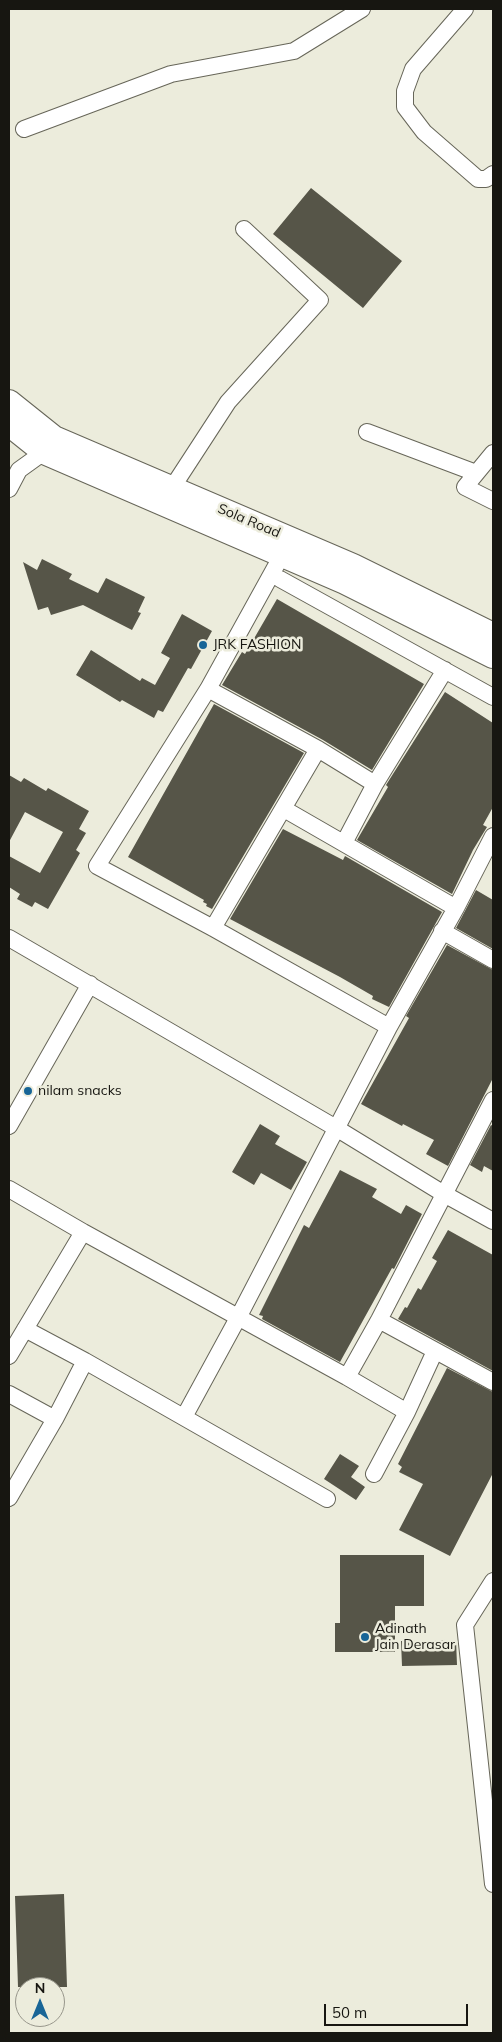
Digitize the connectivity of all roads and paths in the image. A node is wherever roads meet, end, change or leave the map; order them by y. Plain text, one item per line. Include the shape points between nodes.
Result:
1 (362, 9) edge
2 (465, 9) edge
3 (24, 129) dead end
4 (493, 174) edge
5 (244, 229) dead end
6 (9, 402) edge
7 (9, 424) edge
8 (367, 432) dead end
9 (49, 445) junction
10 (493, 454) edge
11 (476, 473) junction
12 (172, 488) junction
13 (9, 489) edge
14 (493, 501) edge
15 (282, 555) junction
16 (280, 579) dead end
17 (493, 635) edge
18 (493, 656) edge
19 (444, 670) junction
20 (208, 689) junction
21 (493, 698) edge
22 (318, 750) junction
23 (375, 784) junction
24 (284, 809) junction
25 (493, 836) edge
26 (344, 843) junction
27 (456, 908) junction
28 (213, 928) junction
29 (442, 931) junction
30 (9, 938) edge
31 (493, 960) edge
32 (90, 984) junction
33 (389, 1027) junction
34 (493, 1100) edge
35 (9, 1126) edge
36 (336, 1128) junction
37 (9, 1189) edge
38 (444, 1194) junction
39 (493, 1221) edge
40 (83, 1232) junction
41 (239, 1316) junction
42 (379, 1320) junction
43 (24, 1329) junction
44 (434, 1351) junction
45 (9, 1356) edge
46 (85, 1361) junction
47 (347, 1377) junction
48 (493, 1382) edge
49 (9, 1394) edge
50 (406, 1412) junction
51 (184, 1418) junction
52 (55, 1419) junction
53 (374, 1474) dead end
54 (9, 1498) edge
55 (327, 1499) dead end
56 (493, 1581) edge
57 (493, 1884) edge

1 - 3 street via 294,51 171,74
2 - 4 street via 413,69 405,91 405,107 424,132 478,179 486,179
5 - 12 street via 320,300 228,402
6 - 9 main road, Sola Road
7 - 9 main road, Sola Road
8 - 11 street
9 - 12 main road, Sola Road
9 - 13 street via 19,470
9 - 15 main road, Sola Road
10 - 11 street
11 - 14 street via 465,487
12 - 17 main road, Sola Road via 353,566
15 - 18 main road, Sola Road via 345,582
15 - 20 street
16 - 19 street
19 - 21 street
19 - 23 street
20 - 22 street
20 - 28 street via 97,866
22 - 23 street
22 - 24 street
23 - 26 street
24 - 26 street
24 - 28 street
25 - 27 street
26 - 27 street
27 - 29 street
28 - 33 street
29 - 31 street
29 - 33 street
30 - 32 street
32 - 35 street
32 - 36 street
33 - 36 street
34 - 38 street
36 - 38 street
36 - 41 street
37 - 40 street
38 - 39 street
38 - 42 street
40 - 41 street
40 - 43 street
41 - 47 street
41 - 51 street
42 - 44 street
42 - 47 street
43 - 45 street
43 - 46 street
44 - 48 street
44 - 50 street
46 - 51 street
46 - 52 street
47 - 50 street
49 - 52 street
50 - 53 street
51 - 55 street
52 - 54 street
56 - 57 street via 465,1625

